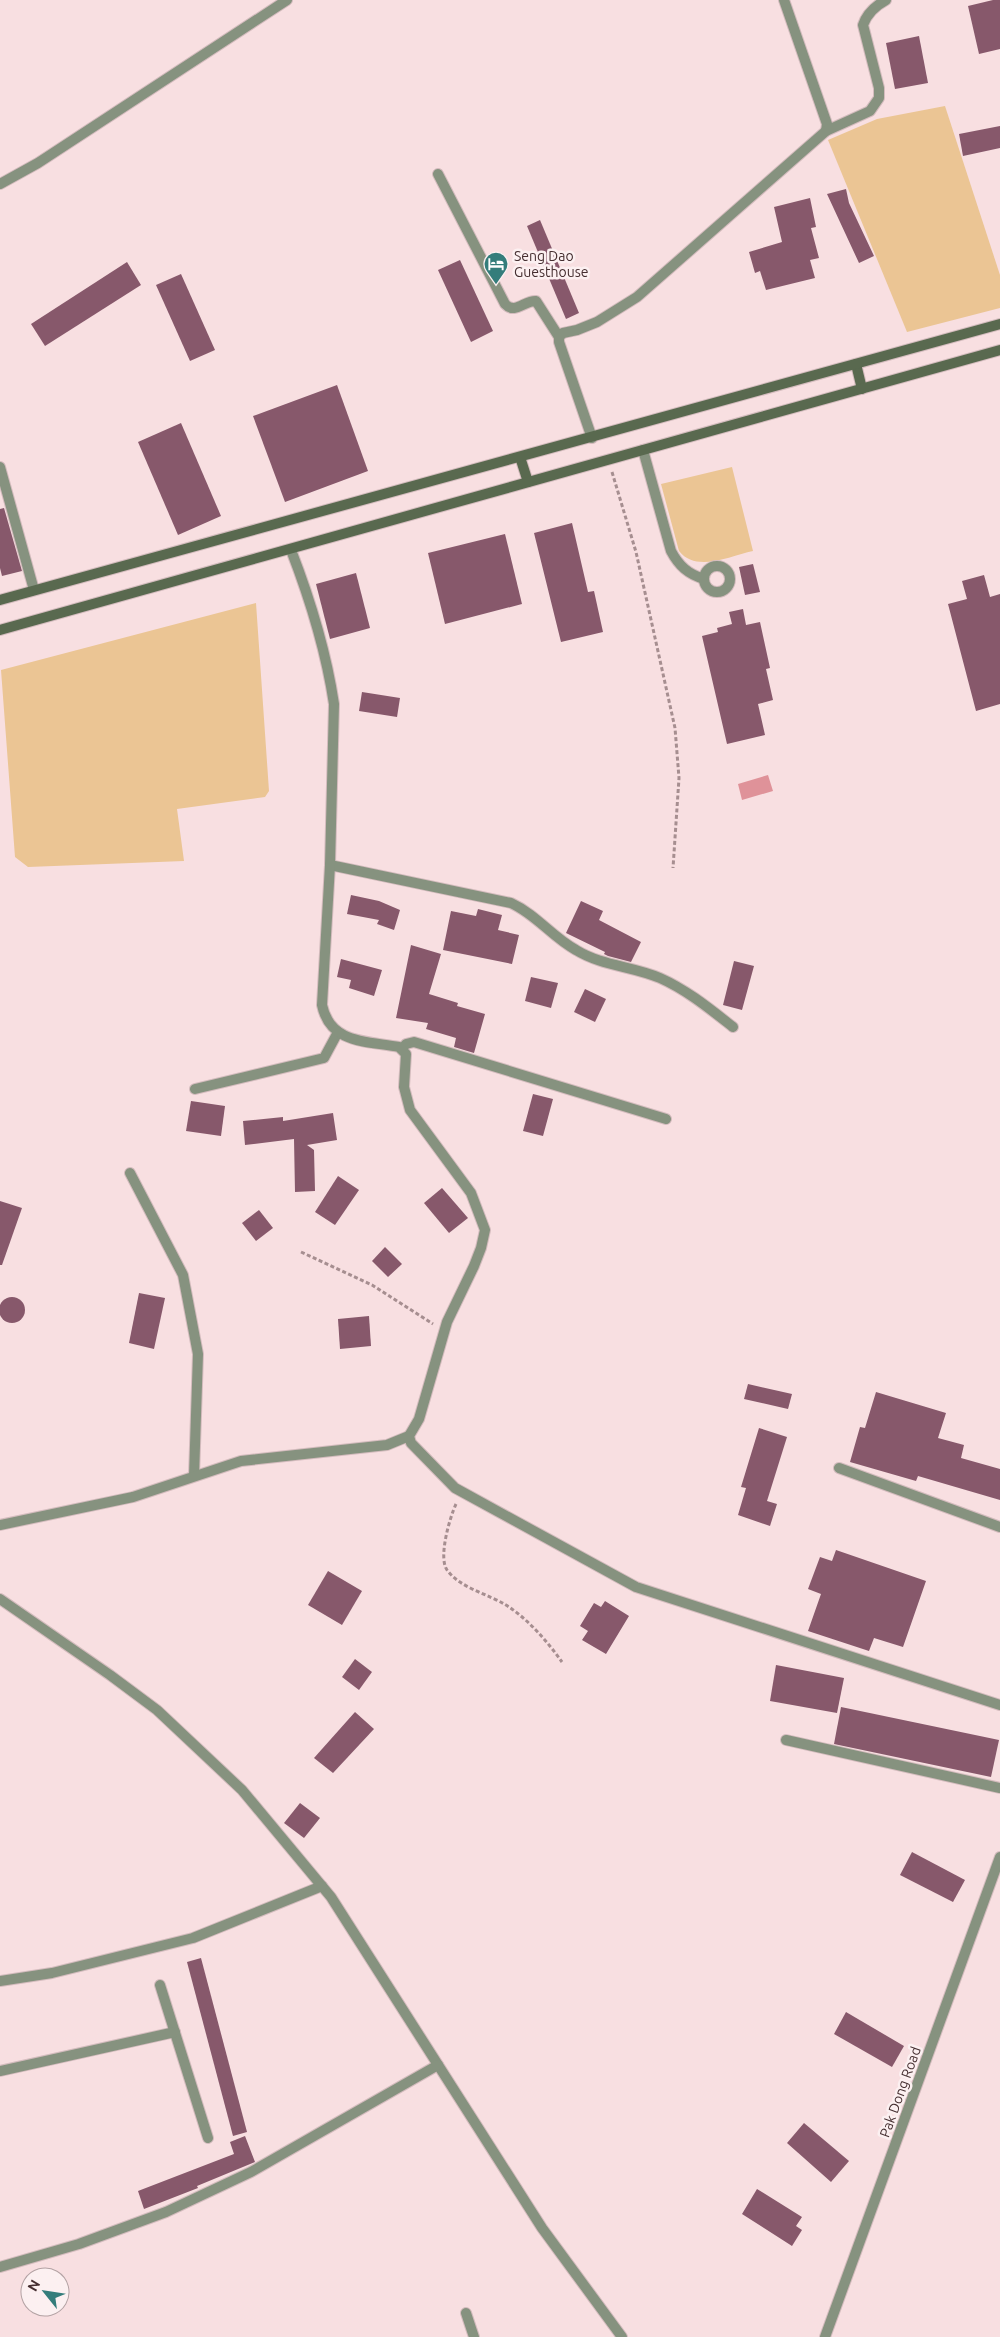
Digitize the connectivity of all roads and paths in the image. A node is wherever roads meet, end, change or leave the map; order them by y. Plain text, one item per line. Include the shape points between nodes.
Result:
1 (288, 0) edge
2 (784, 0) edge
3 (886, 0) edge
4 (826, 131) junction
5 (438, 174) dead end
6 (0, 184) edge
7 (1000, 324) edge
8 (559, 337) junction
9 (1000, 350) edge
10 (856, 364) junction
11 (862, 389) junction
12 (592, 438) junction
13 (643, 450) junction
14 (520, 457) junction
15 (608, 460) junction
16 (0, 467) edge
17 (528, 482) junction
18 (291, 550) junction
19 (704, 579) dead end
20 (34, 590) junction
21 (0, 600) edge
22 (0, 630) edge
23 (330, 865) junction
24 (674, 868) dead end
25 (733, 1027) dead end
26 (338, 1032) junction
27 (402, 1049) junction
28 (195, 1089) dead end
29 (666, 1119) dead end
30 (130, 1173) dead end
31 (301, 1252) dead end
32 (444, 1331) junction
33 (409, 1436) junction
34 (839, 1468) dead end
35 (194, 1476) junction
36 (462, 1492) junction
37 (0, 1525) edge
38 (1000, 1527) edge
39 (0, 1599) edge
40 (562, 1662) dead end
41 (1000, 1705) edge
42 (786, 1740) dead end
43 (1000, 1788) edge
44 (999, 1862) edge
45 (322, 1886) junction
46 (0, 1981) edge
47 (160, 1985) dead end
48 (175, 2032) junction
49 (438, 2065) junction
50 (0, 2071) edge
51 (208, 2138) dead end
52 (0, 2267) edge
53 (466, 2313) dead end
54 (474, 2337) edge
55 (622, 2337) edge
56 (825, 2337) edge

1 - 6 street
2 - 4 street via 827,124
3 - 4 street via 876,5 863,25 876,73 878,98 870,111
4 - 8 street via 637,297 596,322
5 - 8 street via 505,304 514,309 536,301
7 - 10 main road
8 - 12 street via 558,342
9 - 11 main road
10 - 11 main road
10 - 12 main road
11 - 13 main road
12 - 14 main road
13 - 15 main road
13 - 19 street via 677,564
14 - 17 main road
14 - 20 main road
15 - 17 main road
15 - 24 path via 636,552 675,728 679,778
16 - 20 street
17 - 18 main road
18 - 22 main road
18 - 23 street via 309,595 334,704
20 - 21 main road
23 - 25 street via 511,903 528,911 574,950 602,963 658,978 694,996
23 - 26 street via 322,1005 329,1026
26 - 27 street via 348,1038
26 - 28 street via 324,1058
27 - 29 street via 414,1042
27 - 32 street via 406,1054 404,1087 410,1110 471,1193 485,1230 481,1248
30 - 35 street via 183,1276 198,1354
31 - 32 path via 372,1285
32 - 33 street via 419,1419
33 - 35 street via 387,1445 241,1461
33 - 36 street via 415,1447
34 - 38 street
35 - 37 street via 132,1497
36 - 40 path via 446,1535 444,1561 447,1570 459,1581 507,1606 545,1639
36 - 41 street via 636,1587
39 - 45 street via 110,1674 185,1735 242,1790
42 - 43 street
44 - 56 street, Pak Dong Road
45 - 46 street via 193,1938 52,1973
45 - 49 street
47 - 48 street
48 - 50 street
48 - 51 street
49 - 52 street via 251,2172 166,2212 80,2244
49 - 55 street via 542,2228
53 - 54 street

